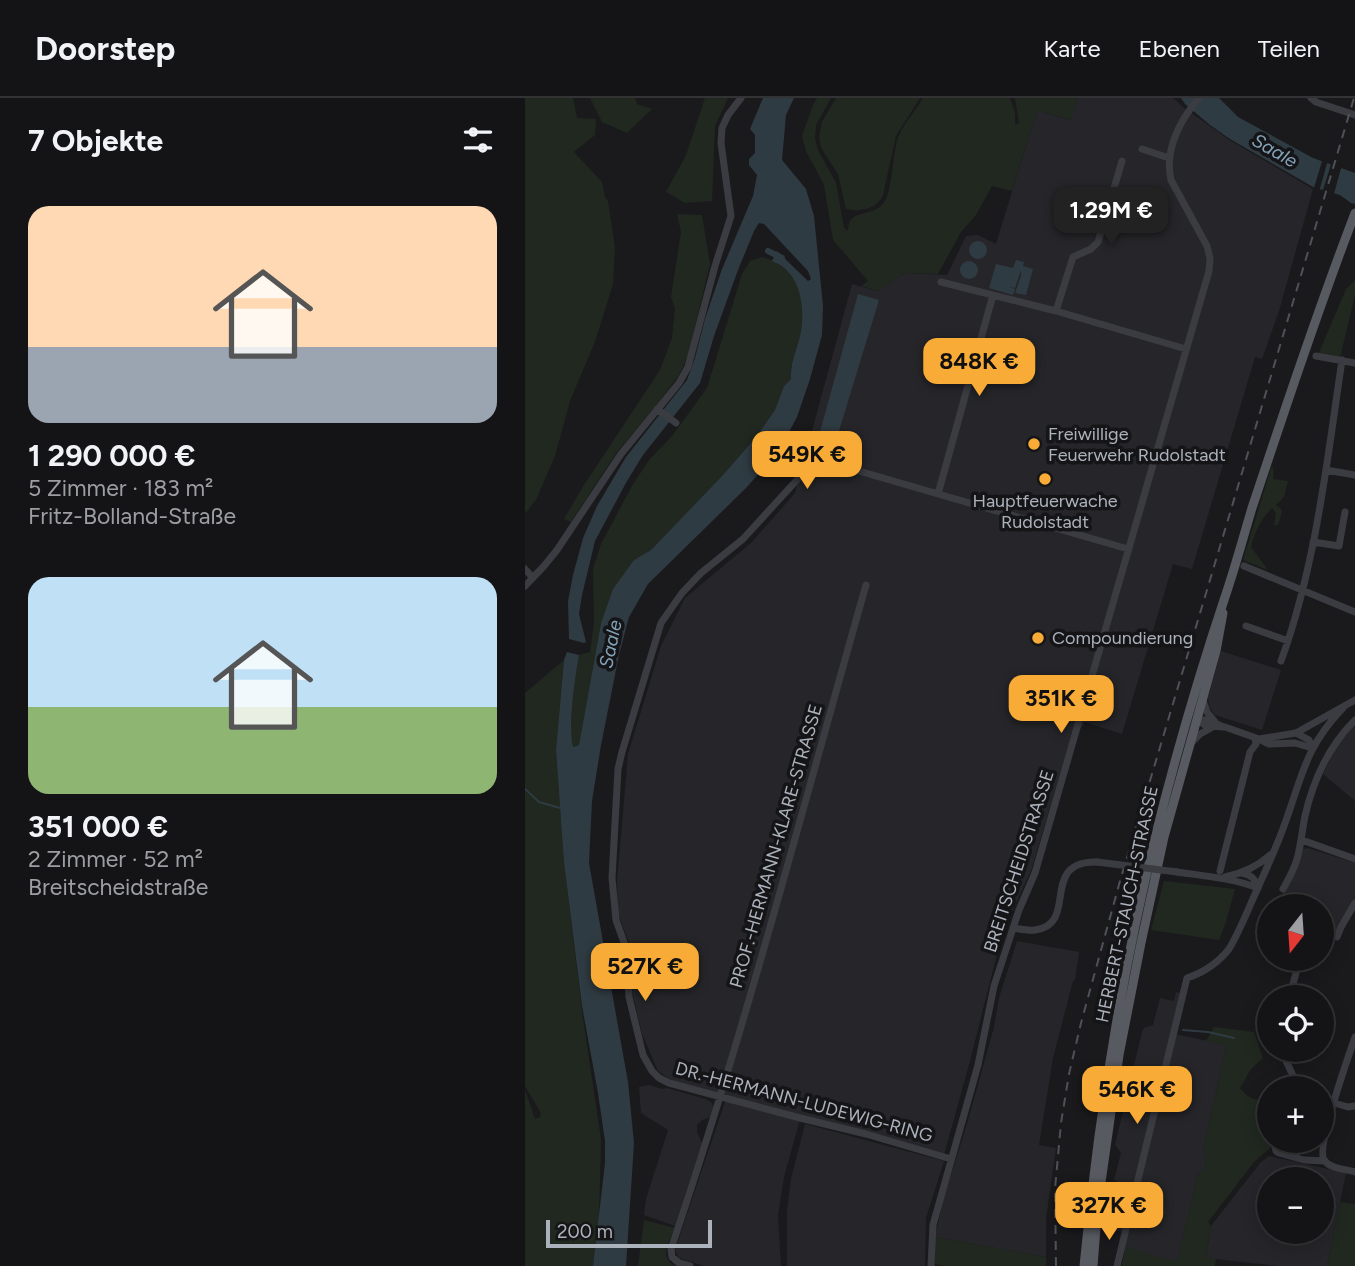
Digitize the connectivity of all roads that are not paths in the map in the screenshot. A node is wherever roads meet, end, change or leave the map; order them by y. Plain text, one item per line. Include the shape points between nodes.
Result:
1 (741, 98) edge
2 (1199, 98) edge
3 (1311, 98) edge
4 (1355, 115) edge
5 (1142, 149) dead end
6 (1169, 158) junction
7 (1122, 161) dead end
8 (1354, 215) edge
9 (941, 282) dead end
10 (993, 295) junction
11 (1056, 311) junction
12 (1186, 349) junction
13 (1316, 356) dead end
14 (1342, 360) junction
15 (1355, 363) edge
16 (659, 410) junction
17 (675, 422) dead end
18 (1326, 470) junction
19 (1355, 475) edge
20 (938, 494) junction
21 (1345, 512) dead end
22 (1313, 542) junction
23 (1128, 549) junction
24 (1244, 566) dead end
25 (525, 569) edge
26 (533, 578) junction
27 (866, 585) dead end
28 (525, 586) edge
29 (1304, 590) junction
30 (1225, 598) junction
31 (1355, 612) edge
32 (1246, 626) dead end
33 (1288, 641) junction
34 (1281, 661) dead end
35 (1203, 699) junction
36 (1355, 700) edge
37 (1343, 708) junction
38 (1193, 718) junction
39 (1355, 720) edge
40 (1213, 725) junction
41 (1296, 733) junction
42 (1257, 738) junction
43 (1191, 743) junction
44 (1312, 748) junction
45 (1302, 839) junction
46 (1273, 852) junction
47 (1355, 859) edge
48 (1241, 873) junction
49 (1221, 874) junction
50 (1258, 888) junction
51 (1283, 889) dead end
52 (1355, 903) edge
53 (1013, 928) junction
54 (1337, 937) dead end
55 (1355, 1037) edge
56 (721, 1098) junction
57 (1334, 1103) joint
58 (1355, 1106) edge
59 (1280, 1153) edge
60 (1294, 1153) edge
61 (1322, 1153) edge
62 (1297, 1157) junction
63 (951, 1159) junction
64 (1325, 1161) junction
65 (1355, 1172) edge
66 (690, 1266) edge
67 (931, 1266) edge
68 (1084, 1266) edge
69 (1093, 1266) edge
70 (1117, 1266) edge

1 - 16 street via 722,128 731,216 688,367
2 - 6 street via 1187,112
3 - 4 street
5 - 6 street
6 - 12 street, BREITSCHEIDSTRASSE via 1171,180 1210,258
7 - 11 street via 1098,242 1073,257
8 - 30 main road via 1295,379
9 - 10 street
10 - 11 street
10 - 20 street
11 - 12 street
12 - 23 street, BREITSCHEIDSTRASSE
13 - 14 street
14 - 15 street
14 - 18 street
16 - 17 street
16 - 26 street via 621,454
18 - 19 street
18 - 22 street
20 - 23 street, DR.-HERMANN-LUDEWIG-RING
20 - 56 street, DR.-HERMANN-LUDEWIG-RING via 833,464 817,464 681,593 661,623 618,769 612,878 616,920 627,948 627,985 638,1040 652,1072 669,1083
21 - 22 street via 1339,546
22 - 29 street
23 - 53 street, BREITSCHEIDSTRASSE via 1038,864
24 - 29 street
25 - 26 street
26 - 28 street
27 - 56 street, PROF.-HERMANN-KLARE-STRASSE
29 - 31 street
29 - 33 street
30 - 35 main road
30 - 38 main road via 1208,645
32 - 33 street
33 - 34 street
35 - 38 main road
35 - 40 street
36 - 37 street
37 - 41 street
37 - 44 street
38 - 40 street
38 - 43 main road, HERBERT-STAUCH-STRASSE
38 - 68 main road, HERBERT-STAUCH-STRASSE via 1156,835 1133,942 1103,1112
39 - 45 street via 1319,773
40 - 42 street
40 - 43 street
41 - 42 street
41 - 44 street via 1309,740
42 - 44 street via 1269,744
42 - 49 street
43 - 69 main road, HERBERT-STAUCH-STRASSE via 1158,861 1119,1055
44 - 46 street
45 - 47 street
45 - 51 street
46 - 48 street
46 - 50 street
48 - 49 street
48 - 50 street via 1253,878
49 - 50 street
49 - 53 street, bridge via 1079,864 1066,875 1052,922 1032,931
50 - 70 street via 1229,949 1206,970 1188,978
52 - 54 street
53 - 63 street, BREITSCHEIDSTRASSE
55 - 57 street
56 - 63 street, DR.-HERMANN-LUDEWIG-RING
56 - 66 street, PROF.-HERMANN-KLARE-STRASSE via 671,1249 672,1257
57 - 58 street
59 - 62 street
60 - 62 street
61 - 64 street
62 - 64 street
63 - 67 street, BREITSCHEIDSTRASSE via 933,1225
64 - 65 street

